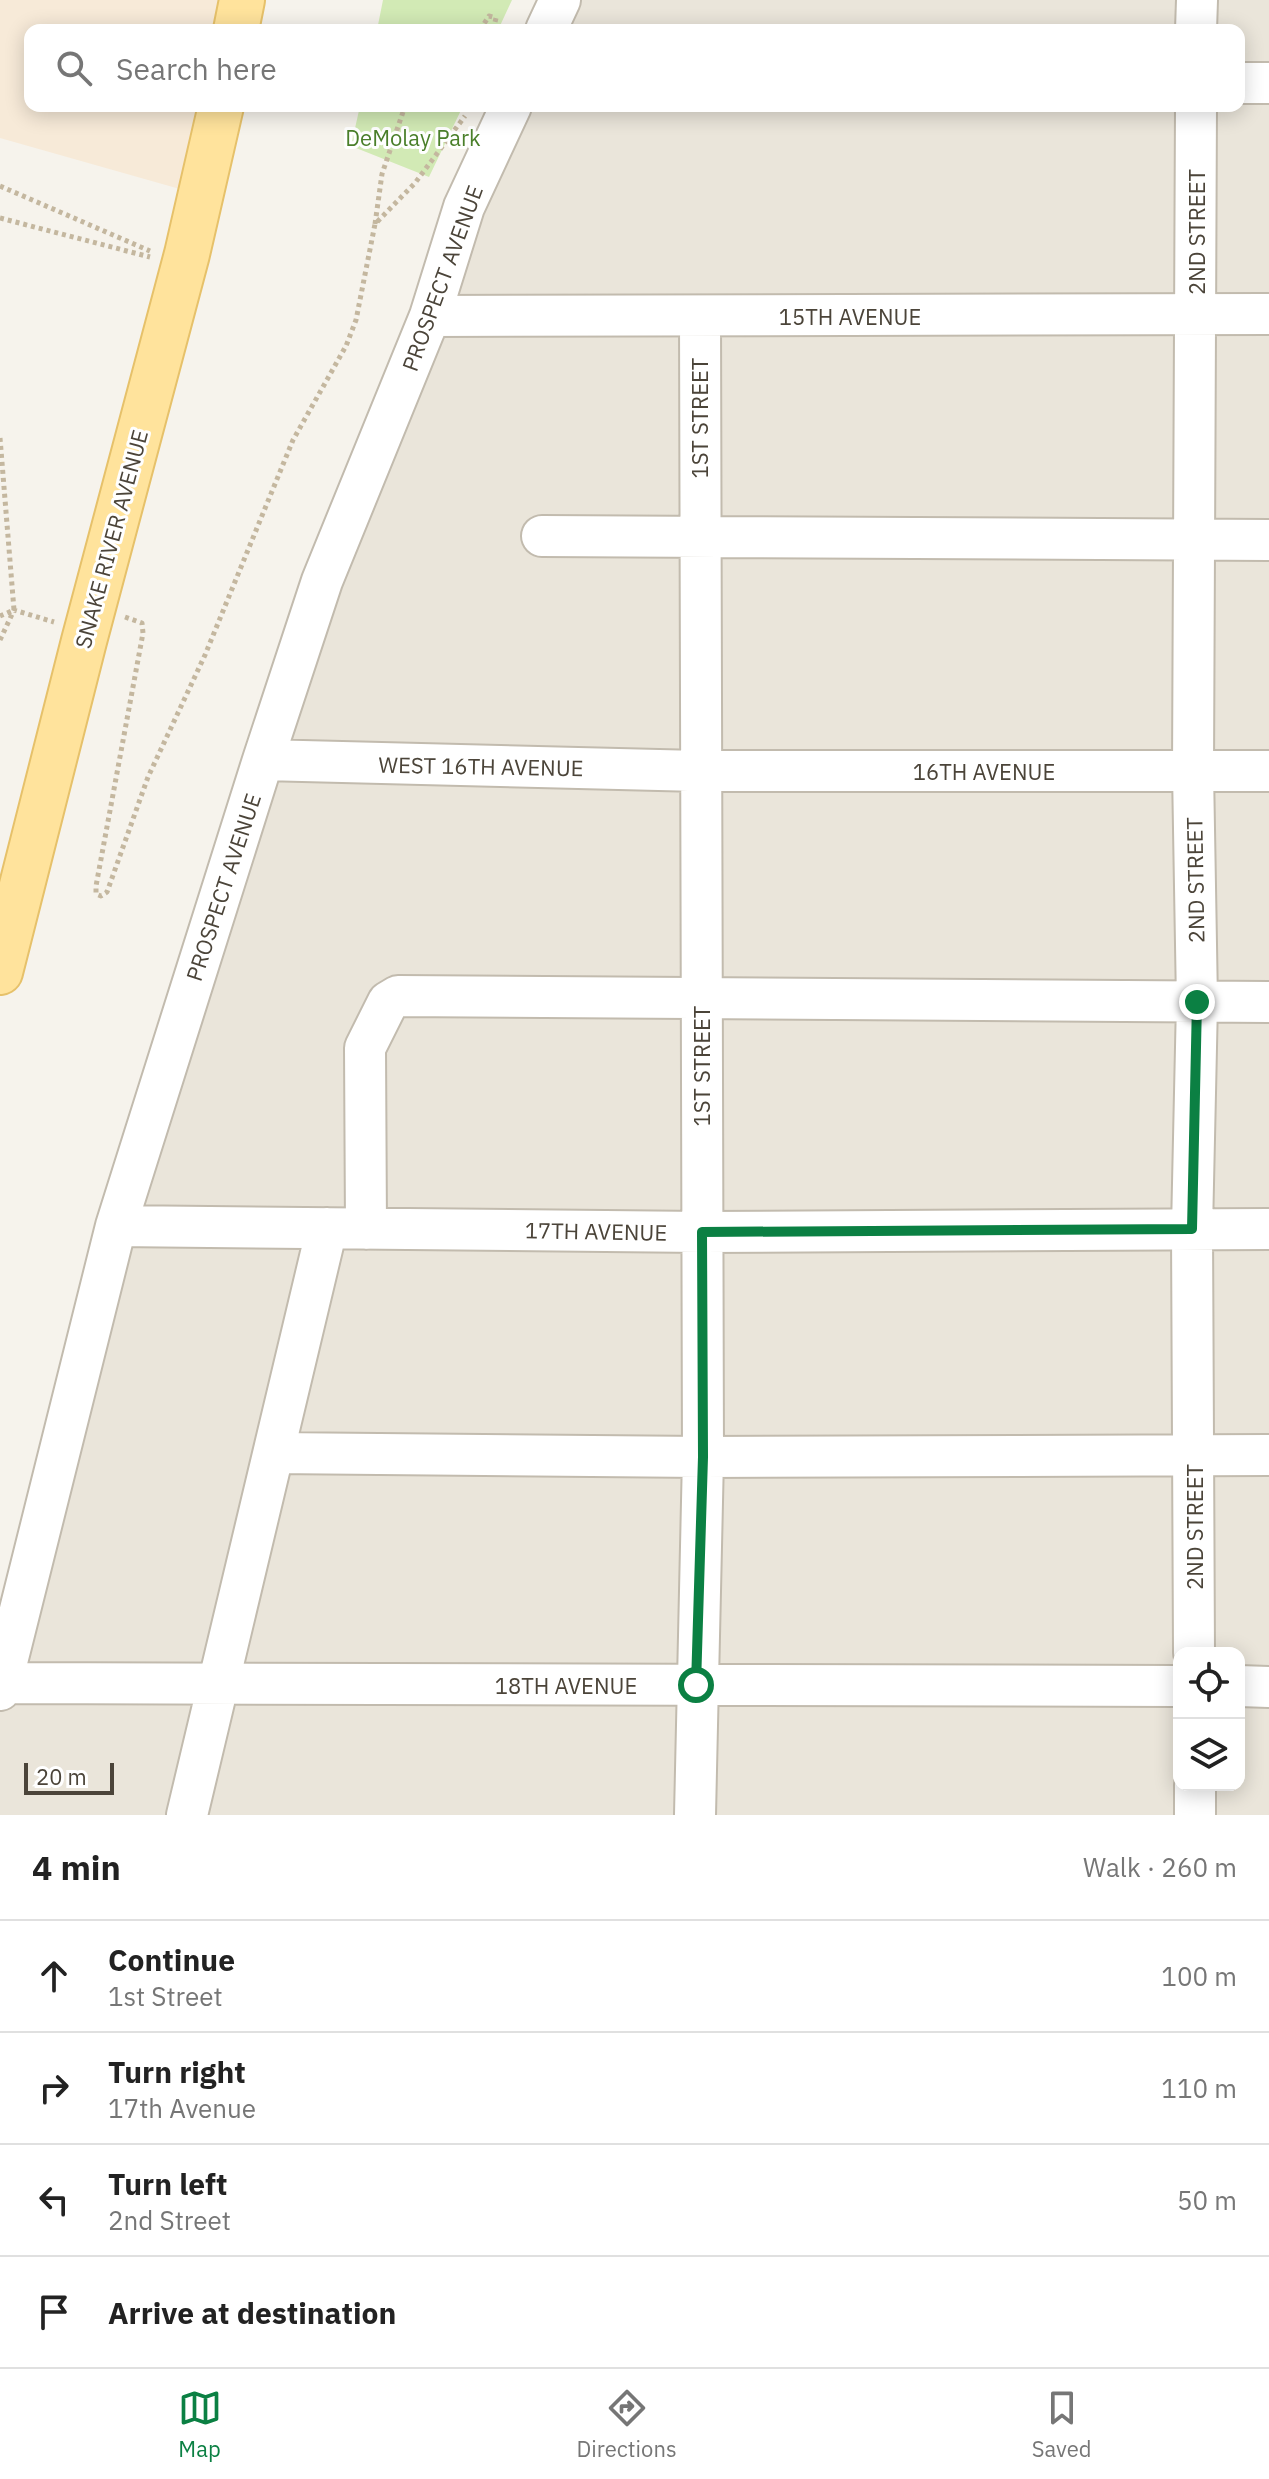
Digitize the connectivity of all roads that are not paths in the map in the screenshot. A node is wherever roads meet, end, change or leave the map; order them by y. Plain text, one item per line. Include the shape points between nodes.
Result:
1 (242, 0) edge
2 (560, 0) edge
3 (1197, 0) edge
4 (237, 24) edge
5 (549, 24) edge
6 (1196, 24) edge
7 (1245, 83) edge
8 (1269, 83) edge
9 (220, 112) edge
10 (508, 112) edge
11 (1196, 112) edge
12 (1195, 314) junction
13 (1269, 314) edge
14 (430, 316) junction
15 (700, 317) junction
16 (542, 536) dead end
17 (699, 538) junction
18 (1195, 540) junction
19 (1269, 540) edge
20 (263, 760) junction
21 (699, 771) junction
22 (1193, 771) junction
23 (1269, 771) edge
24 (0, 972) edge
25 (701, 999) junction
26 (1197, 1002) junction
27 (1269, 1002) edge
28 (116, 1226) junction
29 (327, 1228) junction
30 (366, 1229) junction
31 (1192, 1229) junction
32 (1269, 1229) edge
33 (702, 1232) junction
34 (274, 1453) junction
35 (1193, 1455) junction
36 (1269, 1455) edge
37 (703, 1457) junction
38 (1194, 1647) edge
39 (220, 1684) junction
40 (696, 1685) junction
41 (1, 1686) edge
42 (1173, 1686) edge
43 (1245, 1686) edge
44 (1269, 1687) edge
45 (1195, 1791) edge
46 (187, 1815) edge
47 (695, 1815) edge
48 (1195, 1815) edge

1 - 4 main road
2 - 5 street
3 - 6 street
7 - 8 street
9 - 24 main road, SNAKE RIVER AVENUE
10 - 14 street, PROSPECT AVENUE via 464,207
11 - 12 street, 2ND STREET
12 - 13 street, 15TH AVENUE
12 - 15 street, 15TH AVENUE
12 - 18 street, 2ND STREET
14 - 15 street, 15TH AVENUE
14 - 20 street, PROSPECT AVENUE via 322,581
15 - 17 street, 1ST STREET
16 - 17 street
17 - 18 street
17 - 21 street, 1ST STREET
18 - 19 street
18 - 22 street, 2ND STREET
20 - 21 street, WEST 16TH AVENUE
20 - 28 street, PROSPECT AVENUE
21 - 22 street, 16TH AVENUE
21 - 25 street, 1ST STREET
22 - 23 street, 16TH AVENUE
22 - 26 street, 2ND STREET
25 - 26 street
25 - 30 street via 398,996 388,1002 365,1048
25 - 33 street, 1ST STREET
26 - 27 street
26 - 31 street, 2ND STREET
28 - 29 street, 17TH AVENUE
28 - 41 street, PROSPECT AVENUE
29 - 30 street, 17TH AVENUE
29 - 34 street
30 - 33 street, 17TH AVENUE
31 - 32 street, 17TH AVENUE
31 - 33 street, 17TH AVENUE
31 - 35 street, 2ND STREET
33 - 37 street, 1ST STREET
34 - 37 street
34 - 39 street
35 - 36 street
35 - 37 street
35 - 38 street, 2ND STREET
37 - 40 street, 1ST STREET
39 - 40 street, 18TH AVENUE
39 - 41 street, 18TH AVENUE
39 - 46 street
40 - 42 street, 18TH AVENUE
40 - 47 street, 1ST STREET
43 - 44 street
45 - 48 street

